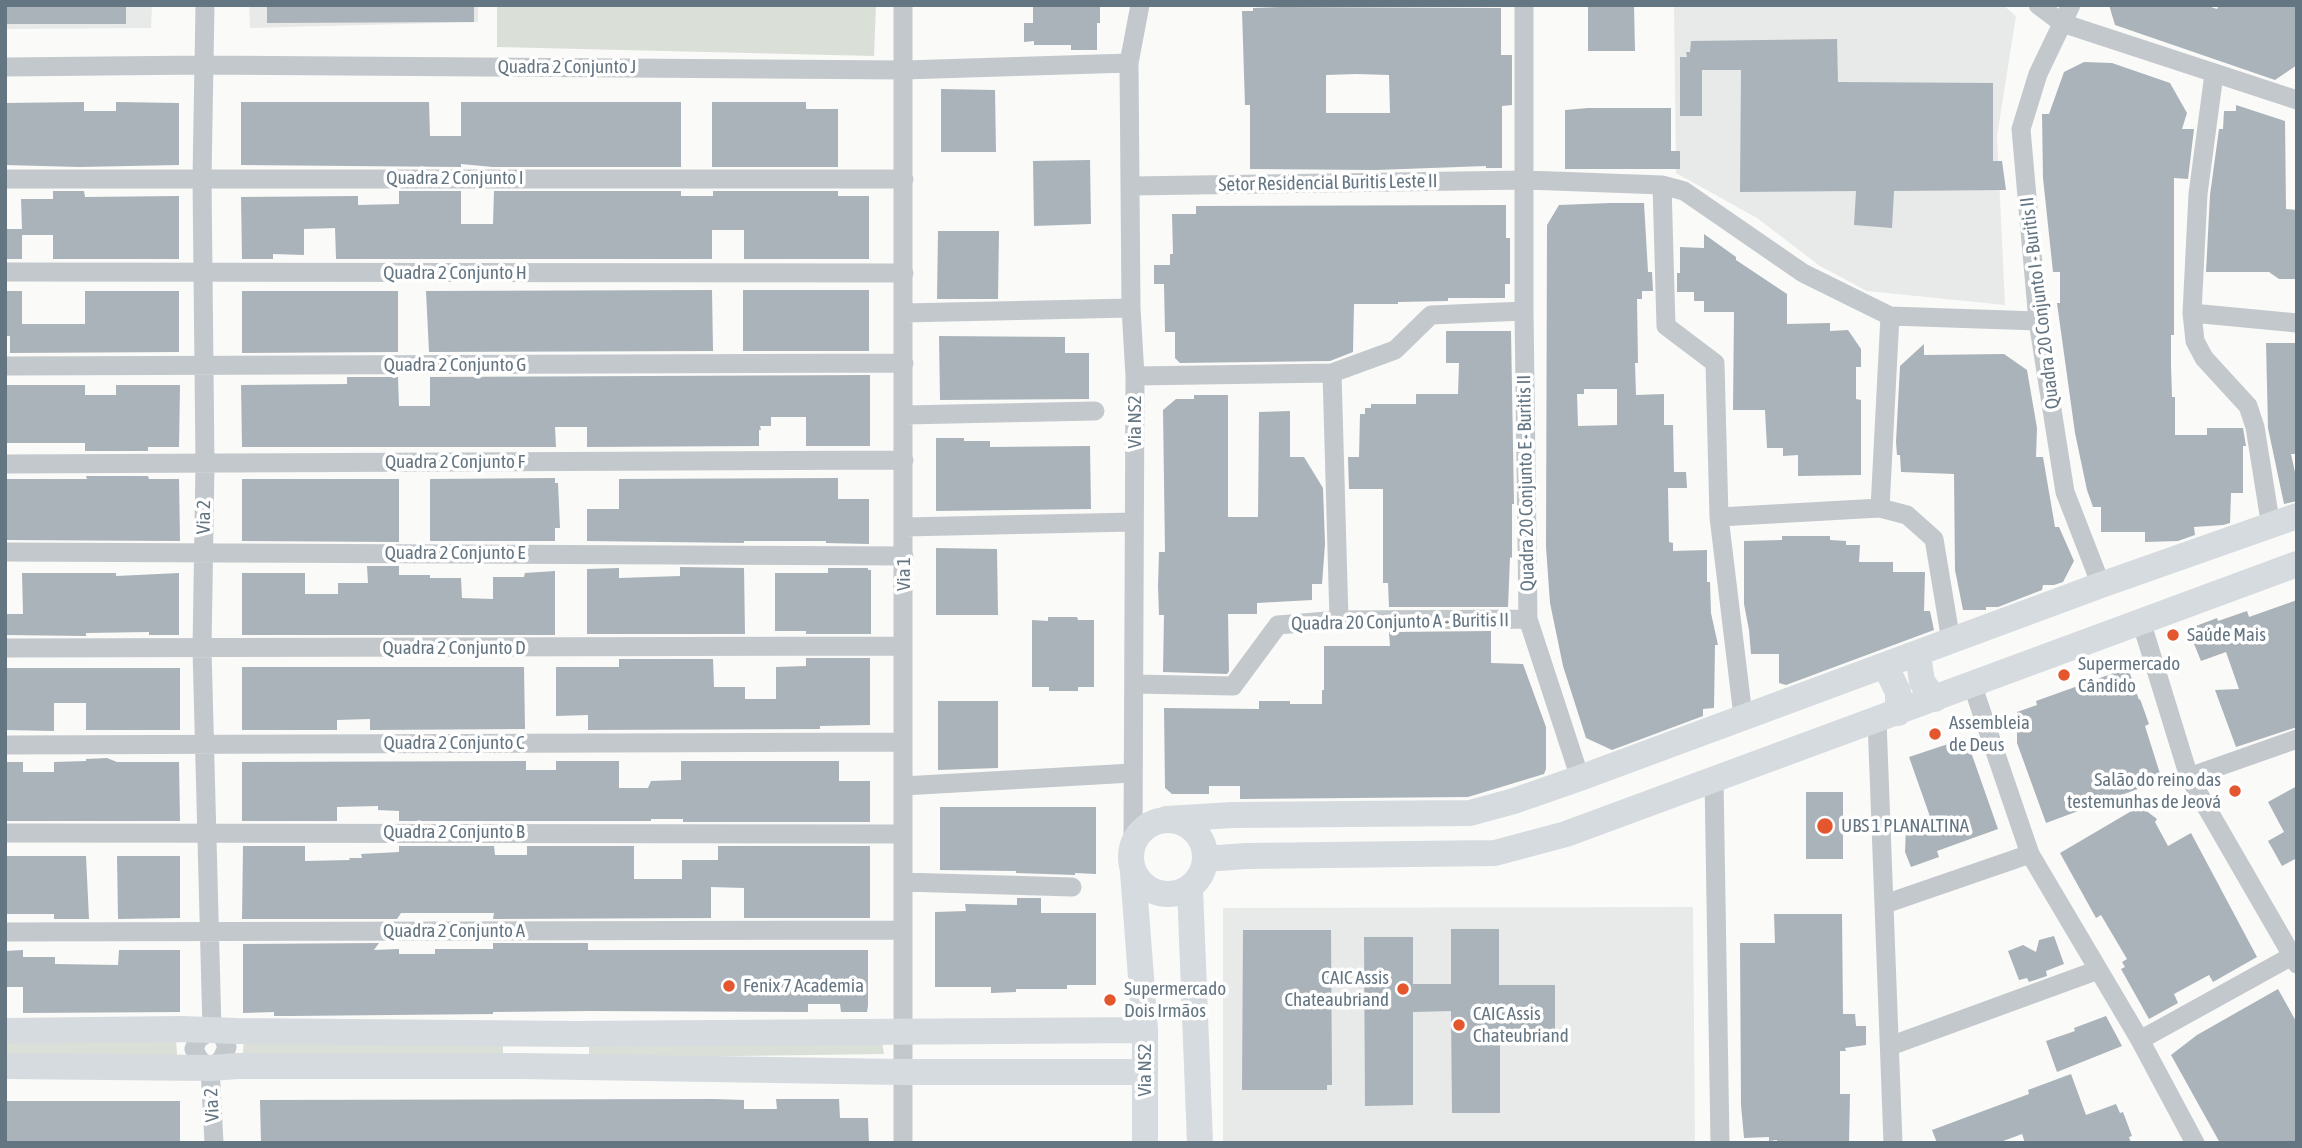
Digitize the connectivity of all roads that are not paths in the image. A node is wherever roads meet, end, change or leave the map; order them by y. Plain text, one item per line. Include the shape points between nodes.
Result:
1 (205, 5) edge
2 (903, 5) edge
3 (1140, 5) edge
4 (1524, 5) edge
5 (2038, 5) edge
6 (2066, 14) edge
7 (1129, 63) junction
8 (203, 65) junction
9 (5, 67) edge
10 (904, 70) junction
11 (2214, 74) junction
12 (2297, 100) edge
13 (202, 178) junction
14 (904, 178) junction
15 (5, 179) edge
16 (1526, 180) junction
17 (1662, 185) junction
18 (1131, 186) junction
19 (5, 272) edge
20 (201, 273) junction
21 (904, 273) junction
22 (1131, 308) junction
23 (1524, 310) junction
24 (904, 313) junction
25 (2192, 313) junction
26 (1890, 316) junction
27 (2038, 321) junction
28 (2297, 323) edge
29 (904, 363) junction
30 (5, 366) edge
31 (204, 366) junction
32 (1332, 373) junction
33 (1135, 376) junction
34 (1095, 411) dead end
35 (904, 415) junction
36 (904, 460) junction
37 (5, 464) edge
38 (205, 464) junction
39 (1880, 508) junction
40 (2297, 516) edge
41 (1719, 517) junction
42 (1135, 522) junction
43 (904, 527) junction
44 (2271, 527) junction
45 (5, 552) edge
46 (203, 552) junction
47 (904, 556) junction
48 (2297, 564) edge
49 (2101, 584) junction
50 (1528, 619) junction
51 (1339, 620) junction
52 (2141, 621) junction
53 (1951, 641) junction
54 (904, 646) junction
55 (5, 648) edge
56 (202, 649) junction
57 (1918, 654) junction
58 (1885, 665) junction
59 (1135, 684) junction
60 (1972, 684) junction
61 (1935, 699) junction
62 (1743, 716) junction
63 (1887, 717) junction
64 (2297, 738) edge
65 (903, 741) junction
66 (205, 744) junction
67 (5, 745) edge
68 (1132, 773) junction
69 (2189, 777) junction
70 (1580, 778) junction
71 (1714, 779) junction
72 (903, 786) junction
73 (1166, 819) junction
74 (207, 832) junction
75 (5, 833) edge
76 (903, 834) junction
77 (1133, 841) junction
78 (2030, 854) junction
79 (1205, 859) junction
80 (1133, 872) junction
81 (903, 882) junction
82 (1072, 887) dead end
83 (1190, 888) junction
84 (1885, 904) junction
85 (903, 930) junction
86 (5, 932) edge
87 (209, 932) junction
88 (2294, 960) edge
89 (2098, 970) junction
90 (212, 1030) junction
91 (1145, 1030) junction
92 (5, 1031) edge
93 (1088, 1031) junction
94 (514, 1033) junction
95 (903, 1033) junction
96 (577, 1034) junction
97 (2140, 1040) junction
98 (1890, 1046) junction
99 (5, 1066) edge
100 (519, 1066) junction
101 (572, 1067) junction
102 (210, 1068) junction
103 (903, 1072) junction
104 (1090, 1072) junction
105 (1146, 1072) junction
106 (214, 1143) edge
107 (903, 1143) edge
108 (1145, 1143) edge
109 (1200, 1143) edge
110 (1720, 1143) edge
111 (1893, 1143) edge
112 (2195, 1143) edge

1 - 8 street, Via 2
2 - 10 street, Via 1
3 - 7 street, Via NS2
4 - 16 street
5 - 6 street
6 - 11 street
6 - 27 street, Quadra 20 Conjunto I - Buritis II via 2038,74 2021,129
7 - 10 street, Quadra 2 Conjunto J
7 - 18 street, Via NS2
8 - 9 street, Quadra 2 Conjunto J
8 - 10 street, Quadra 2 Conjunto J
8 - 13 street, Via 2
10 - 14 street, Via 1
11 - 12 street
11 - 25 street via 2198,194
13 - 14 street, Quadra 2 Conjunto I
13 - 15 street, Quadra 2 Conjunto I
13 - 20 street, Via 2
14 - 21 street, Via 1
16 - 17 street, Setor Residencial Buritis Leste II
16 - 18 street, Setor Residencial Buritis Leste II
16 - 23 street, Quadra 20 Conjunto E - Buritis II
17 - 26 street, Setor Residencial Buritis Leste II via 1684,191 1803,273
17 - 41 street via 1666,326 1715,363
18 - 22 street, Via NS2
19 - 20 street, Quadra 2 Conjunto H
20 - 21 street, Quadra 2 Conjunto H
20 - 31 street, Via 2
21 - 24 street, Via 1
22 - 24 street
22 - 33 street, Via NS2
23 - 32 street via 1431,315 1395,350
23 - 50 street, Quadra 20 Conjunto E - Buritis II
24 - 29 street, Via 1
25 - 28 street
25 - 44 street via 2195,341 2204,358 2248,406
26 - 27 street, Setor Residencial Buritis Leste II
26 - 39 street
27 - 49 street, Quadra 20 Conjunto I - Buritis II via 2065,492
29 - 31 street, Quadra 2 Conjunto G
29 - 35 street, Via 1
30 - 31 street, Quadra 2 Conjunto G
31 - 38 street, Via 2
32 - 33 street
32 - 51 street
33 - 42 street, Via NS2
34 - 35 street
35 - 36 street, Via 1
36 - 38 street, Quadra 2 Conjunto F
36 - 43 street, Via 1
37 - 38 street, Quadra 2 Conjunto F
38 - 46 street, Via 2
39 - 41 street
39 - 53 street via 1907,515 1934,539
40 - 44 street
41 - 62 street
42 - 43 street
42 - 59 street, Via NS2
43 - 47 street, Via 1
44 - 49 street
45 - 46 street, Quadra 2 Conjunto E
46 - 47 street, Quadra 2 Conjunto E
46 - 56 street, Via 2
47 - 54 street, Via 1
48 - 52 street
49 - 53 street
50 - 51 street, Quadra 20 Conjunto A - Buritis II
50 - 70 street, Quadra 20 Conjunto E - Buritis II
51 - 59 street, Quadra 20 Conjunto A - Buritis II via 1278,625 1233,686
52 - 60 street
52 - 69 street
53 - 57 street
54 - 56 street, Quadra 2 Conjunto D
54 - 65 street, Via 1
55 - 56 street, Quadra 2 Conjunto D
56 - 66 street, Via 2
57 - 58 street
57 - 61 street via 1922,682
58 - 62 street
58 - 63 street via 1898,692
59 - 68 street, Via NS2
60 - 61 street
60 - 78 street
61 - 63 street
62 - 70 street
63 - 71 street
63 - 84 street
64 - 69 street
65 - 66 street, Quadra 2 Conjunto C
65 - 72 street, Via 1
66 - 67 street, Quadra 2 Conjunto C
66 - 74 street, Via 2
68 - 72 street
68 - 77 street, Via NS2
69 - 88 street
70 - 73 street via 1470,813
71 - 79 street via 1566,834 1495,853
71 - 110 street
72 - 76 street, Via 1
73 - 77 street via 1152,822
73 - 79 street via 1195,830
74 - 75 street, Quadra 2 Conjunto B
74 - 76 street, Quadra 2 Conjunto B
74 - 87 street, Via 2
76 - 81 street, Via 1
77 - 80 street
78 - 84 street
78 - 89 street
79 - 83 street via 1201,875
80 - 83 street via 1151,891 1177,893
80 - 91 street, Via NS2
81 - 82 street
81 - 85 street, Via 1
83 - 109 street
84 - 98 street
85 - 87 street, Quadra 2 Conjunto A
85 - 95 street, Via 1
86 - 87 street, Quadra 2 Conjunto A
87 - 90 street, Via 2
88 - 97 street
89 - 97 street
89 - 98 street
90 - 92 street
90 - 94 street
90 - 102 street via 198,1039 194,1049
91 - 93 street
91 - 105 street, Via NS2
93 - 95 street
93 - 104 street
94 - 96 street
94 - 100 street via 527,1049
95 - 96 street
95 - 103 street, Via 1
96 - 101 street via 566,1049
97 - 112 street
98 - 111 street
99 - 102 street
100 - 101 street
100 - 102 street
101 - 103 street
102 - 106 street, Via 2
103 - 104 street
103 - 107 street, Via 1
104 - 105 street
105 - 108 street, Via NS2

